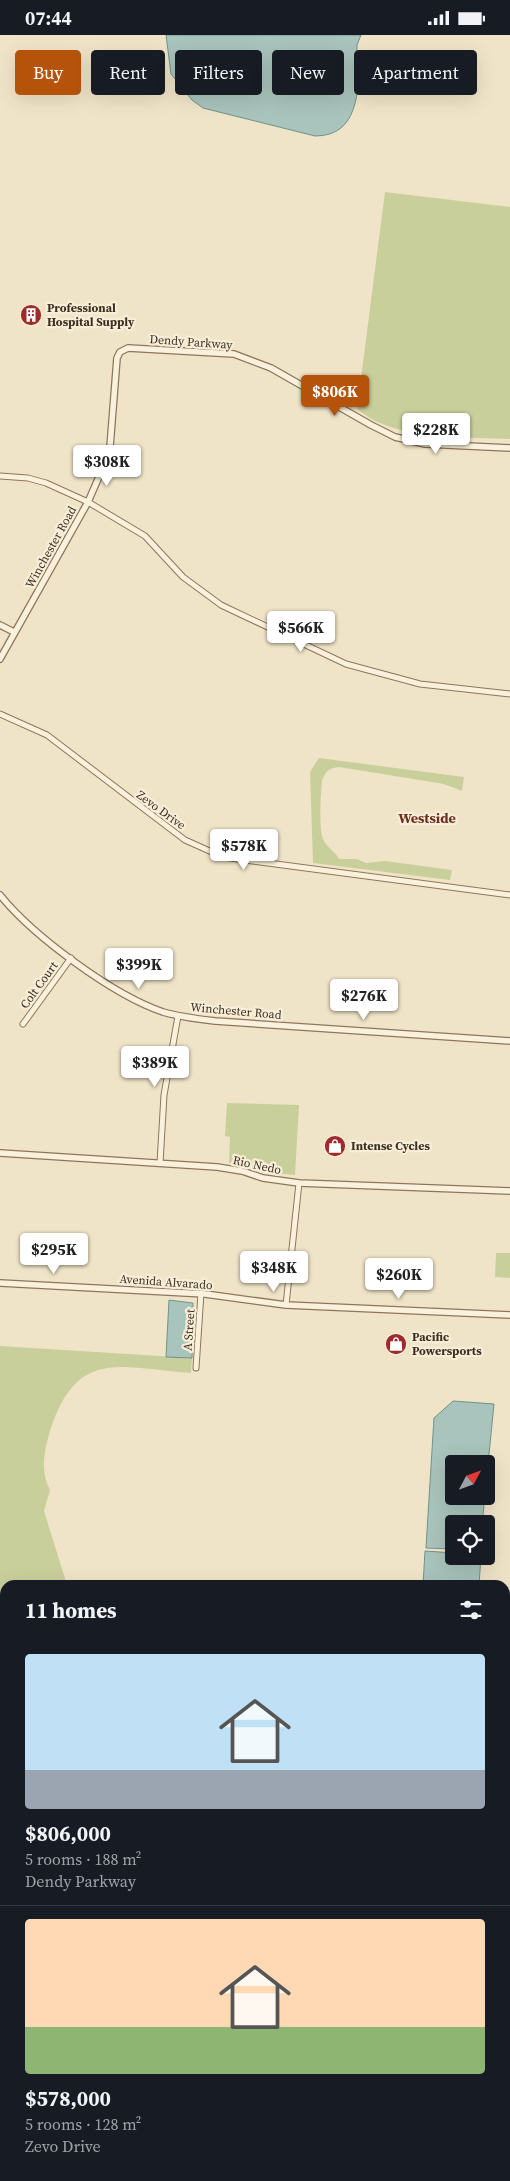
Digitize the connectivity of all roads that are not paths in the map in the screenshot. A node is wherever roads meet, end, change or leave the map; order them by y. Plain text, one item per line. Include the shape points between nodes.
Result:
1 (120, 352) joint
2 (510, 448) edge
3 (0, 475) edge
4 (88, 502) junction
5 (0, 625) edge
6 (14, 632) junction
7 (0, 659) edge
8 (510, 694) edge
9 (0, 714) edge
10 (0, 895) edge
11 (510, 895) edge
12 (71, 958) junction
13 (178, 1016) junction
14 (23, 1024) dead end
15 (510, 1041) edge
16 (0, 1153) edge
17 (160, 1163) junction
18 (299, 1183) junction
19 (510, 1191) edge
20 (0, 1283) edge
21 (201, 1293) junction
22 (286, 1305) junction
23 (510, 1315) edge
24 (196, 1368) dead end

1 - 2 street, Dendy Parkway via 128,348 234,354 271,368 395,437 424,444
1 - 4 street, Winchester Road via 110,447
3 - 4 street via 46,483
4 - 6 street, Winchester Road
4 - 8 street via 145,536 184,577 221,605 346,663 427,685
5 - 6 street
6 - 7 street, Winchester Road
9 - 11 street, Zevo Drive via 47,735 185,840 223,857
10 - 12 street, Winchester Road via 21,919
12 - 13 street, Winchester Road via 119,991
12 - 14 street, Colt Court
13 - 15 street, Winchester Road
13 - 17 street via 164,1095
16 - 17 street, Rio Nedo
17 - 18 street, Rio Nedo via 217,1167
18 - 19 street, Rio Nedo
18 - 22 street
20 - 21 street, Avenida Alvarado
21 - 22 street, Avenida Alvarado
21 - 24 street, A Street
22 - 23 street, Avenida Alvarado

